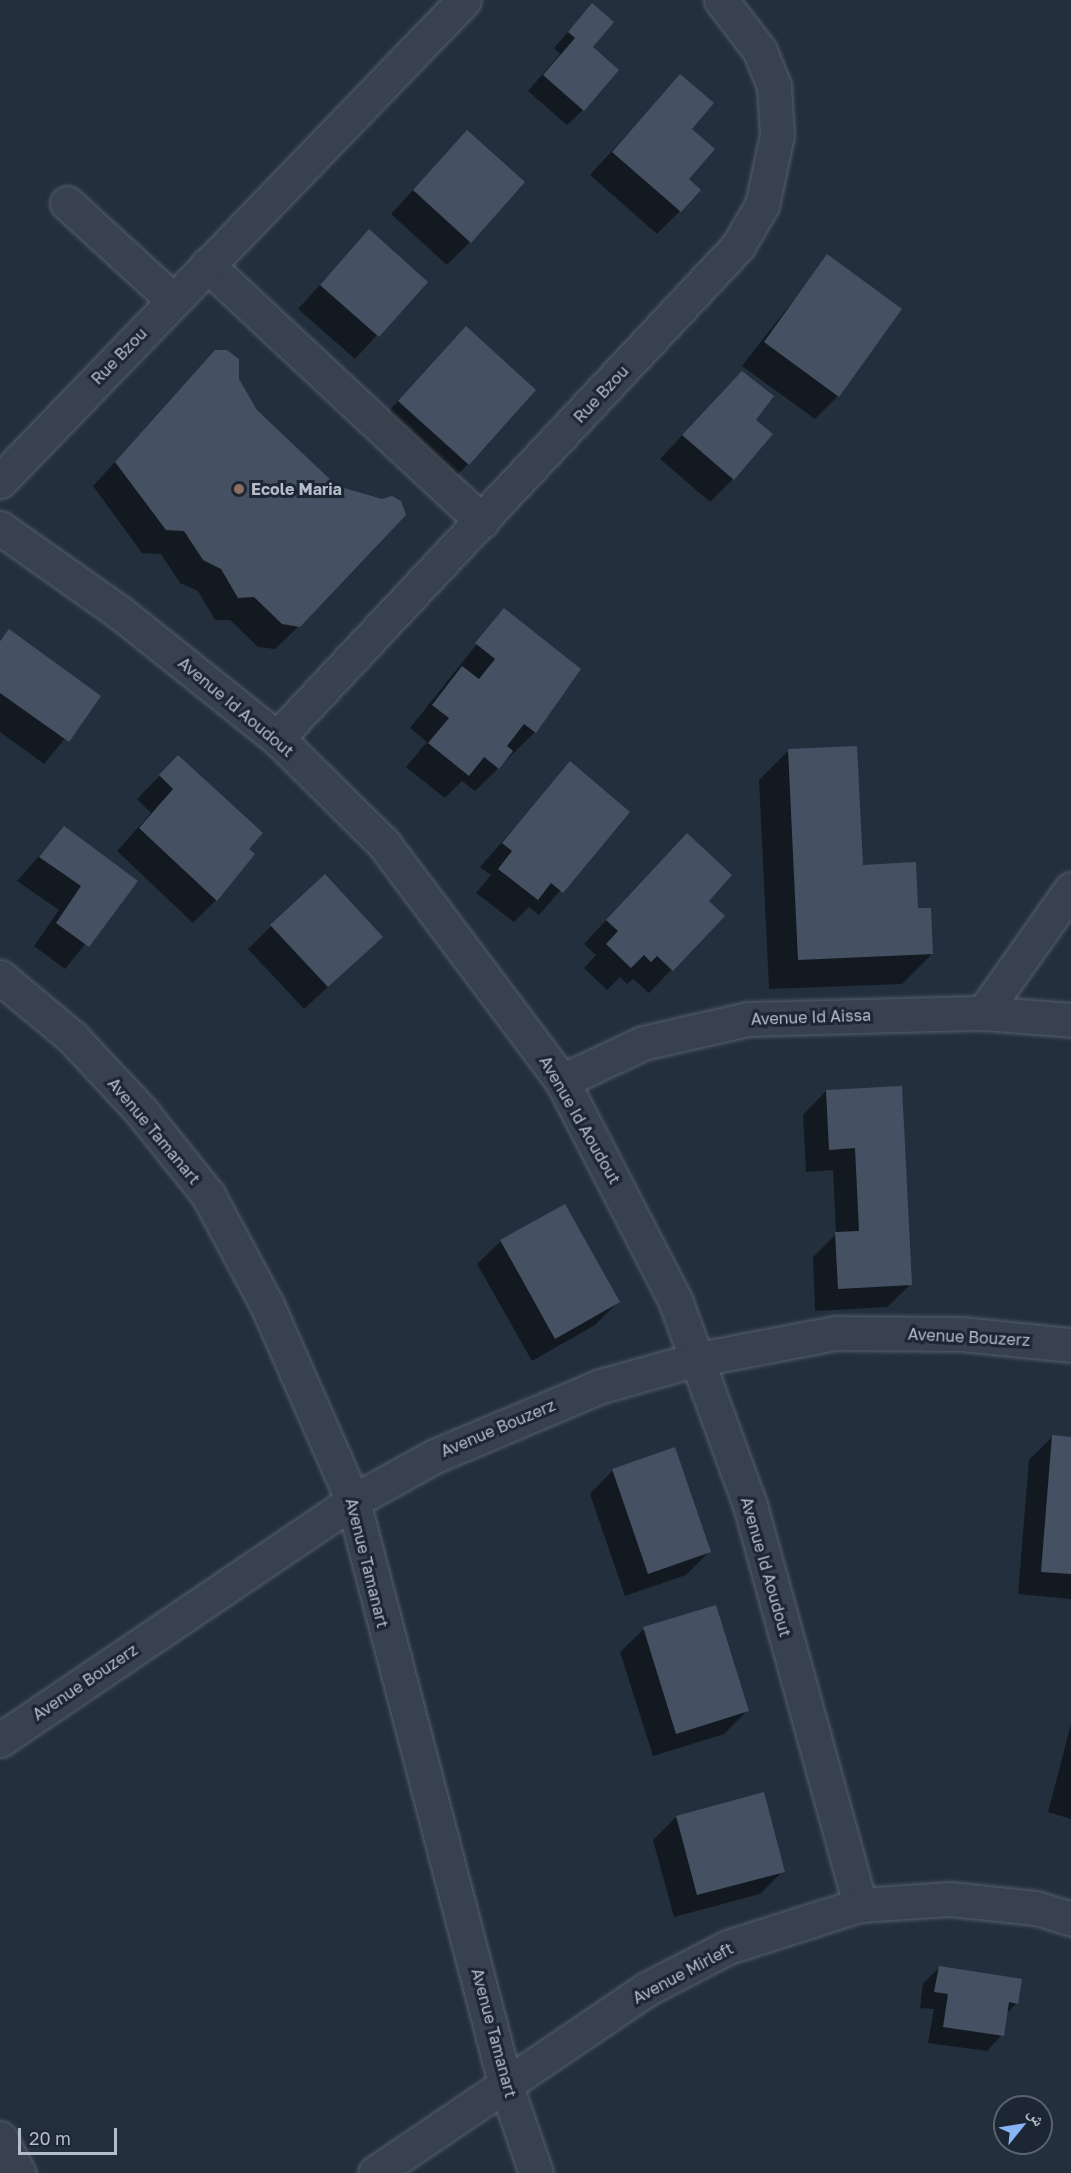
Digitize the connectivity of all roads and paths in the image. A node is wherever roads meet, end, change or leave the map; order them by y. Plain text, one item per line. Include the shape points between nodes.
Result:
1 (464, 0) edge
2 (721, 0) edge
3 (67, 203) dead end
4 (207, 265) junction
5 (173, 300) junction
6 (0, 481) edge
7 (482, 521) junction
8 (0, 528) edge
9 (277, 738) junction
10 (1071, 889) edge
11 (0, 977) edge
12 (983, 1013) junction
13 (1071, 1020) edge
14 (562, 1082) junction
15 (1071, 1345) edge
16 (694, 1360) junction
17 (353, 1501) junction
18 (0, 1740) edge
19 (860, 1905) junction
20 (1071, 1919) edge
21 (505, 2083) junction
22 (0, 2138) edge
23 (20, 2173) edge
24 (375, 2173) edge
25 (536, 2173) edge

1 - 4 street, Rue Bzou
2 - 7 street, Rue Bzou via 760,51 774,86 777,135 762,205 705,286
3 - 5 street
4 - 5 street, Rue Bzou
4 - 7 street
5 - 6 street, Rue Bzou
7 - 9 street, Rue Bzou
8 - 9 street, Avenue Id Aoudout via 119,612
9 - 14 street, Avenue Id Aoudout via 384,844
10 - 12 street
11 - 17 street, Avenue Tamanart via 72,1037 208,1195 267,1305
12 - 13 street, Avenue Id Aissa
12 - 14 street, Avenue Id Aissa via 748,1019 643,1043
14 - 16 street, Avenue Id Aoudout via 645,1238
15 - 16 street, Avenue Bouzerz via 962,1334 836,1333
16 - 17 street, Avenue Bouzerz via 601,1386 513,1420
16 - 19 street, Avenue Id Aoudout via 750,1505
17 - 18 street, Avenue Bouzerz
17 - 21 street, Avenue Tamanart
19 - 20 street, Avenue Mirleft via 950,1899 1036,1908
19 - 21 street, Avenue Mirleft via 728,1947 645,1990
21 - 24 street, Avenue Mirleft
21 - 25 street, Avenue Tamanart
22 - 23 street

